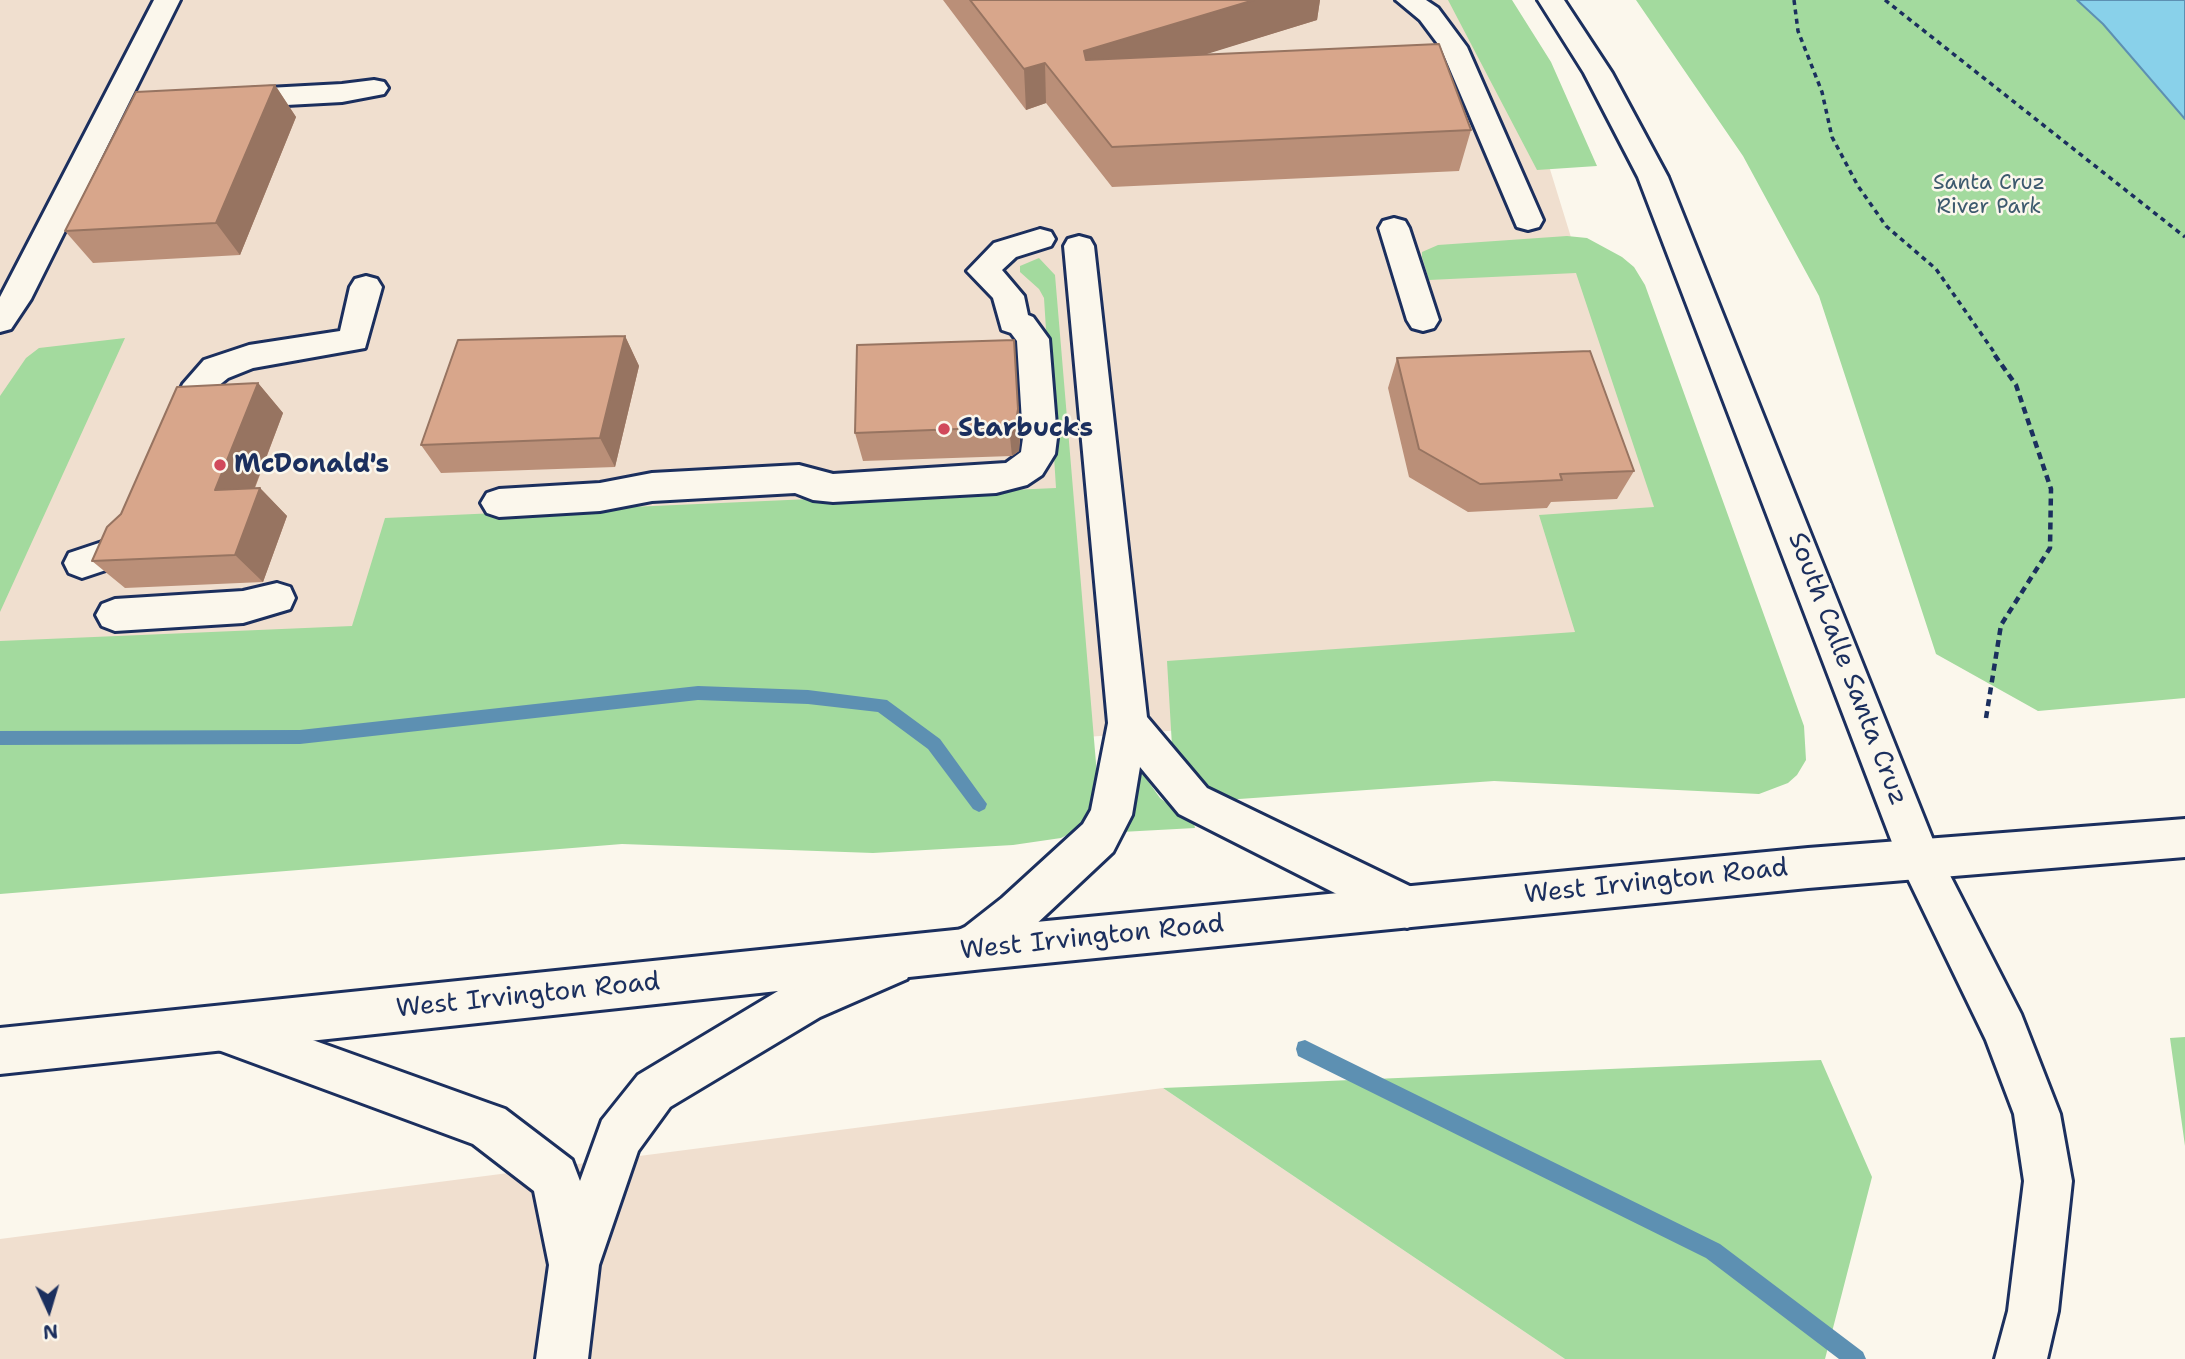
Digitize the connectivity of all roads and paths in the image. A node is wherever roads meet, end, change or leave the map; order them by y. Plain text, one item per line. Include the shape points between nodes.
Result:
1 (167, 0) edge
2 (1409, 0) edge
3 (1551, 0) edge
4 (1794, 0) edge
5 (1885, 0) edge
6 (374, 88) dead end
7 (206, 100) edge
8 (1528, 220) dead end
9 (1394, 228) dead end
10 (2185, 237) edge
11 (1040, 239) dead end
12 (1079, 246) dead end
13 (366, 287) dead end
14 (1423, 320) dead end
15 (0, 321) edge
16 (162, 469) edge
17 (499, 503) dead end
18 (147, 505) edge
19 (82, 563) dead end
20 (276, 598) dead end
21 (115, 615) dead end
22 (1986, 718) dead end
23 (1128, 723) junction
24 (2185, 838) edge
25 (1919, 858) junction
26 (1407, 907) junction
27 (963, 950) junction
28 (915, 955) junction
29 (218, 1028) junction
30 (0, 1051) edge
31 (574, 1265) junction
32 (562, 1359) edge
33 (2021, 1359) edge

1 - 15 main road via 127,104
2 - 8 main road via 1429,14 1454,47
3 - 25 main road, South Calle Santa Cruz via 1598,73 1653,177
4 - 22 path via 1798,31 1822,92 1832,136 1858,186 1886,226 1936,269 2016,385 2050,489 2050,548 2001,625
5 - 10 path
6 - 7 main road
9 - 14 main road
11 - 17 main road via 1005,250 982,271 1008,296 1013,322 1022,325 1033,339 1038,454 1015,475 833,488 799,479 652,487 600,497
12 - 23 main road
13 - 16 main road via 344,342 232,361 199,384
18 - 19 main road via 128,542 114,553
20 - 21 main road via 243,607
23 - 26 main road via 1192,801
23 - 27 main road via 1111,815 1098,838 1017,913
24 - 25 main road, West Irvington Road
25 - 26 main road, West Irvington Road
25 - 33 main road, South Calle Santa Cruz via 2005,1030 2037,1114 2048,1181 2032,1311
26 - 27 main road, West Irvington Road
27 - 28 main road, West Irvington Road
28 - 29 main road, West Irvington Road
28 - 31 main road via 804,1001 654,1091 619,1137
29 - 30 main road, West Irvington Road
29 - 31 main road via 488,1126 555,1177
31 - 32 main road

